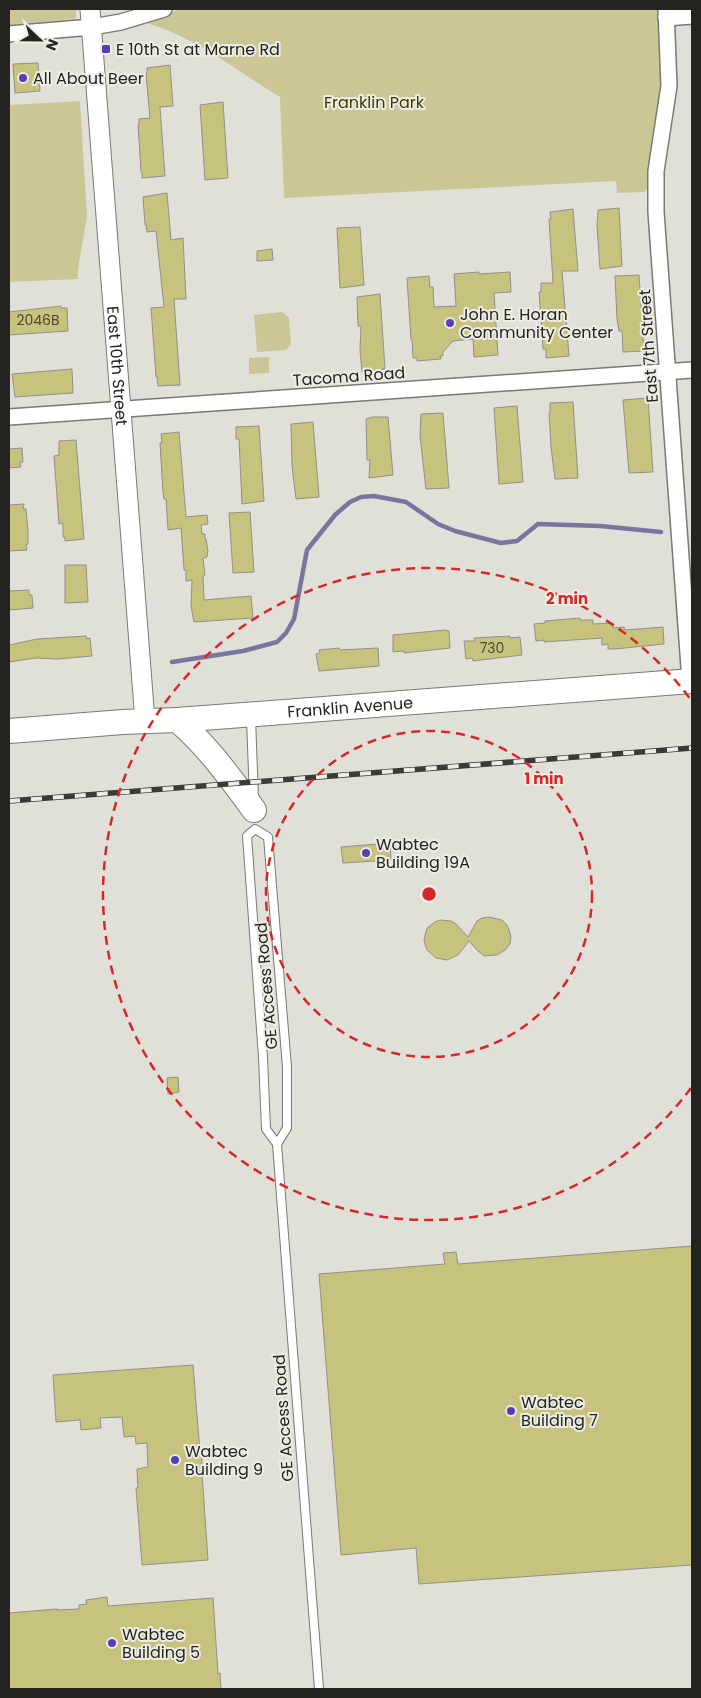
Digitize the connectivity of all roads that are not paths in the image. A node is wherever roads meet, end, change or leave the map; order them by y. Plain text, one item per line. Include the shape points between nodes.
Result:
1 (164, 9) edge
2 (666, 14) edge
3 (692, 16) edge
4 (91, 18) edge
5 (9, 34) edge
6 (692, 370) edge
7 (668, 372) junction
8 (122, 409) junction
9 (9, 417) edge
10 (691, 681) edge
11 (250, 714) junction
12 (177, 720) junction
13 (145, 722) junction
14 (9, 731) edge
15 (255, 819) junction
16 (277, 1144) junction
17 (319, 1689) edge

1 - 4 street via 121,22
2 - 3 street
2 - 7 street, East 7th Street via 669,86 655,188
4 - 5 street
4 - 8 street, East 10th Street
6 - 7 street, Tacoma Road
7 - 8 street, Tacoma Road
7 - 10 street, East 7th Street
8 - 9 street, Tacoma Road
8 - 13 street, East 10th Street
10 - 11 main road, Franklin Avenue
11 - 12 main road, Franklin Avenue
11 - 15 lane, GE Access Road
12 - 13 main road, Franklin Avenue
12 - 15 main road via 205,747
13 - 14 main road, Franklin Avenue
15 - 16 lane, GE Access Road via 247,836 266,1129
15 - 16 lane, GE Access Road via 268,837 287,1067 287,1128
16 - 17 lane, GE Access Road

